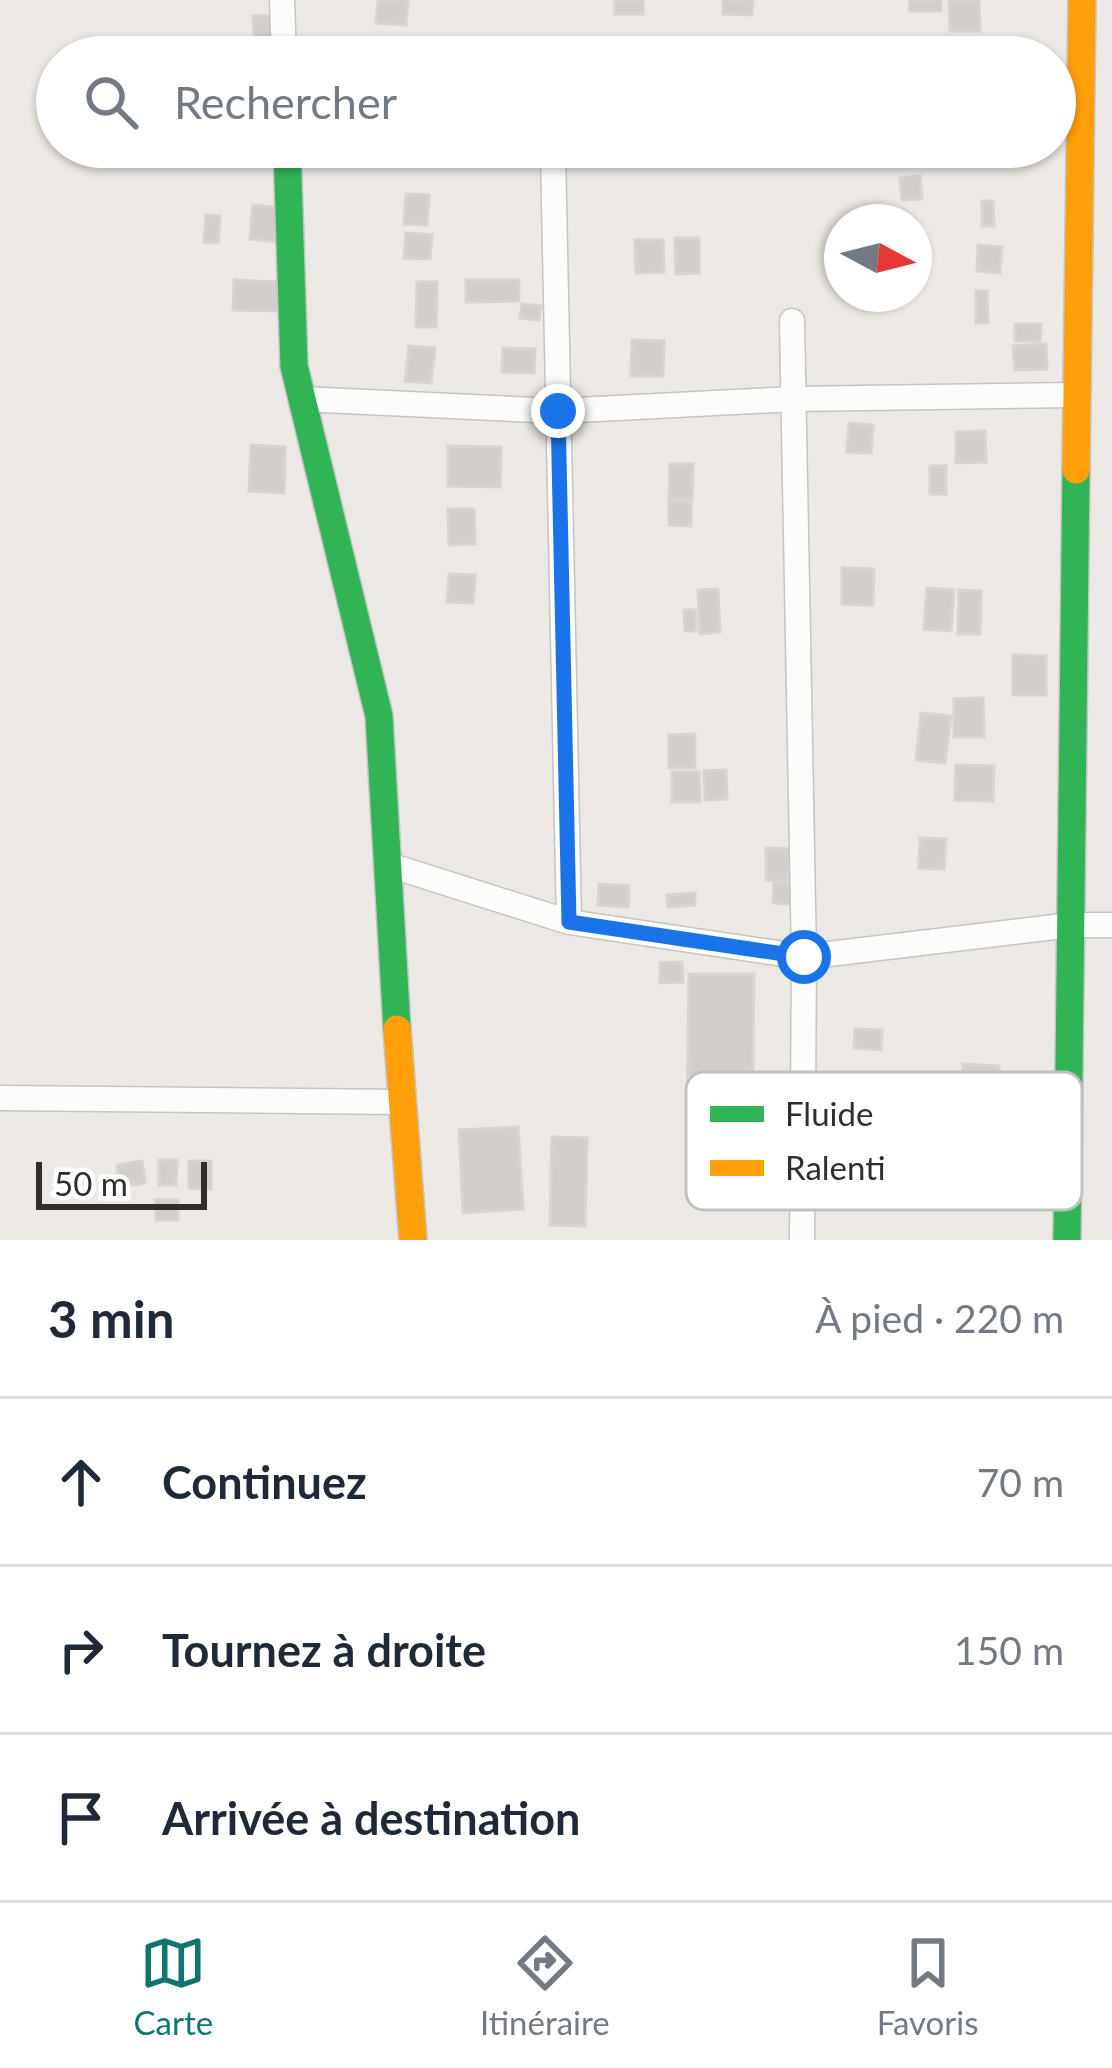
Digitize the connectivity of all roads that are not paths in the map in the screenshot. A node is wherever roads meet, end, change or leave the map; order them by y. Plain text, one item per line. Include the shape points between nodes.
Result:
1 (282, 0) edge
2 (1082, 0) edge
3 (283, 36) edge
4 (288, 168) edge
5 (553, 168) edge
6 (792, 321) dead end
7 (1078, 395) junction
8 (302, 398) junction
9 (794, 399) junction
10 (558, 411) junction
11 (386, 864) junction
12 (569, 922) junction
13 (1071, 925) junction
14 (1112, 925) edge
15 (804, 957) junction
16 (803, 1072) edge
17 (1069, 1072) edge
18 (0, 1098) edge
19 (401, 1102) junction
20 (802, 1210) edge
21 (1067, 1210) edge
22 (413, 1240) edge
23 (802, 1240) edge
24 (1067, 1240) edge

1 - 3 street
2 - 7 street
4 - 8 street
5 - 10 street
6 - 9 street
7 - 9 street
7 - 13 street
8 - 10 street
8 - 11 street via 379,716
9 - 10 street
9 - 15 street
10 - 12 street
11 - 12 street
11 - 19 street
12 - 15 street
13 - 14 street
13 - 15 street
13 - 17 street
15 - 16 street
18 - 19 street
19 - 22 street
20 - 23 street
21 - 24 street

